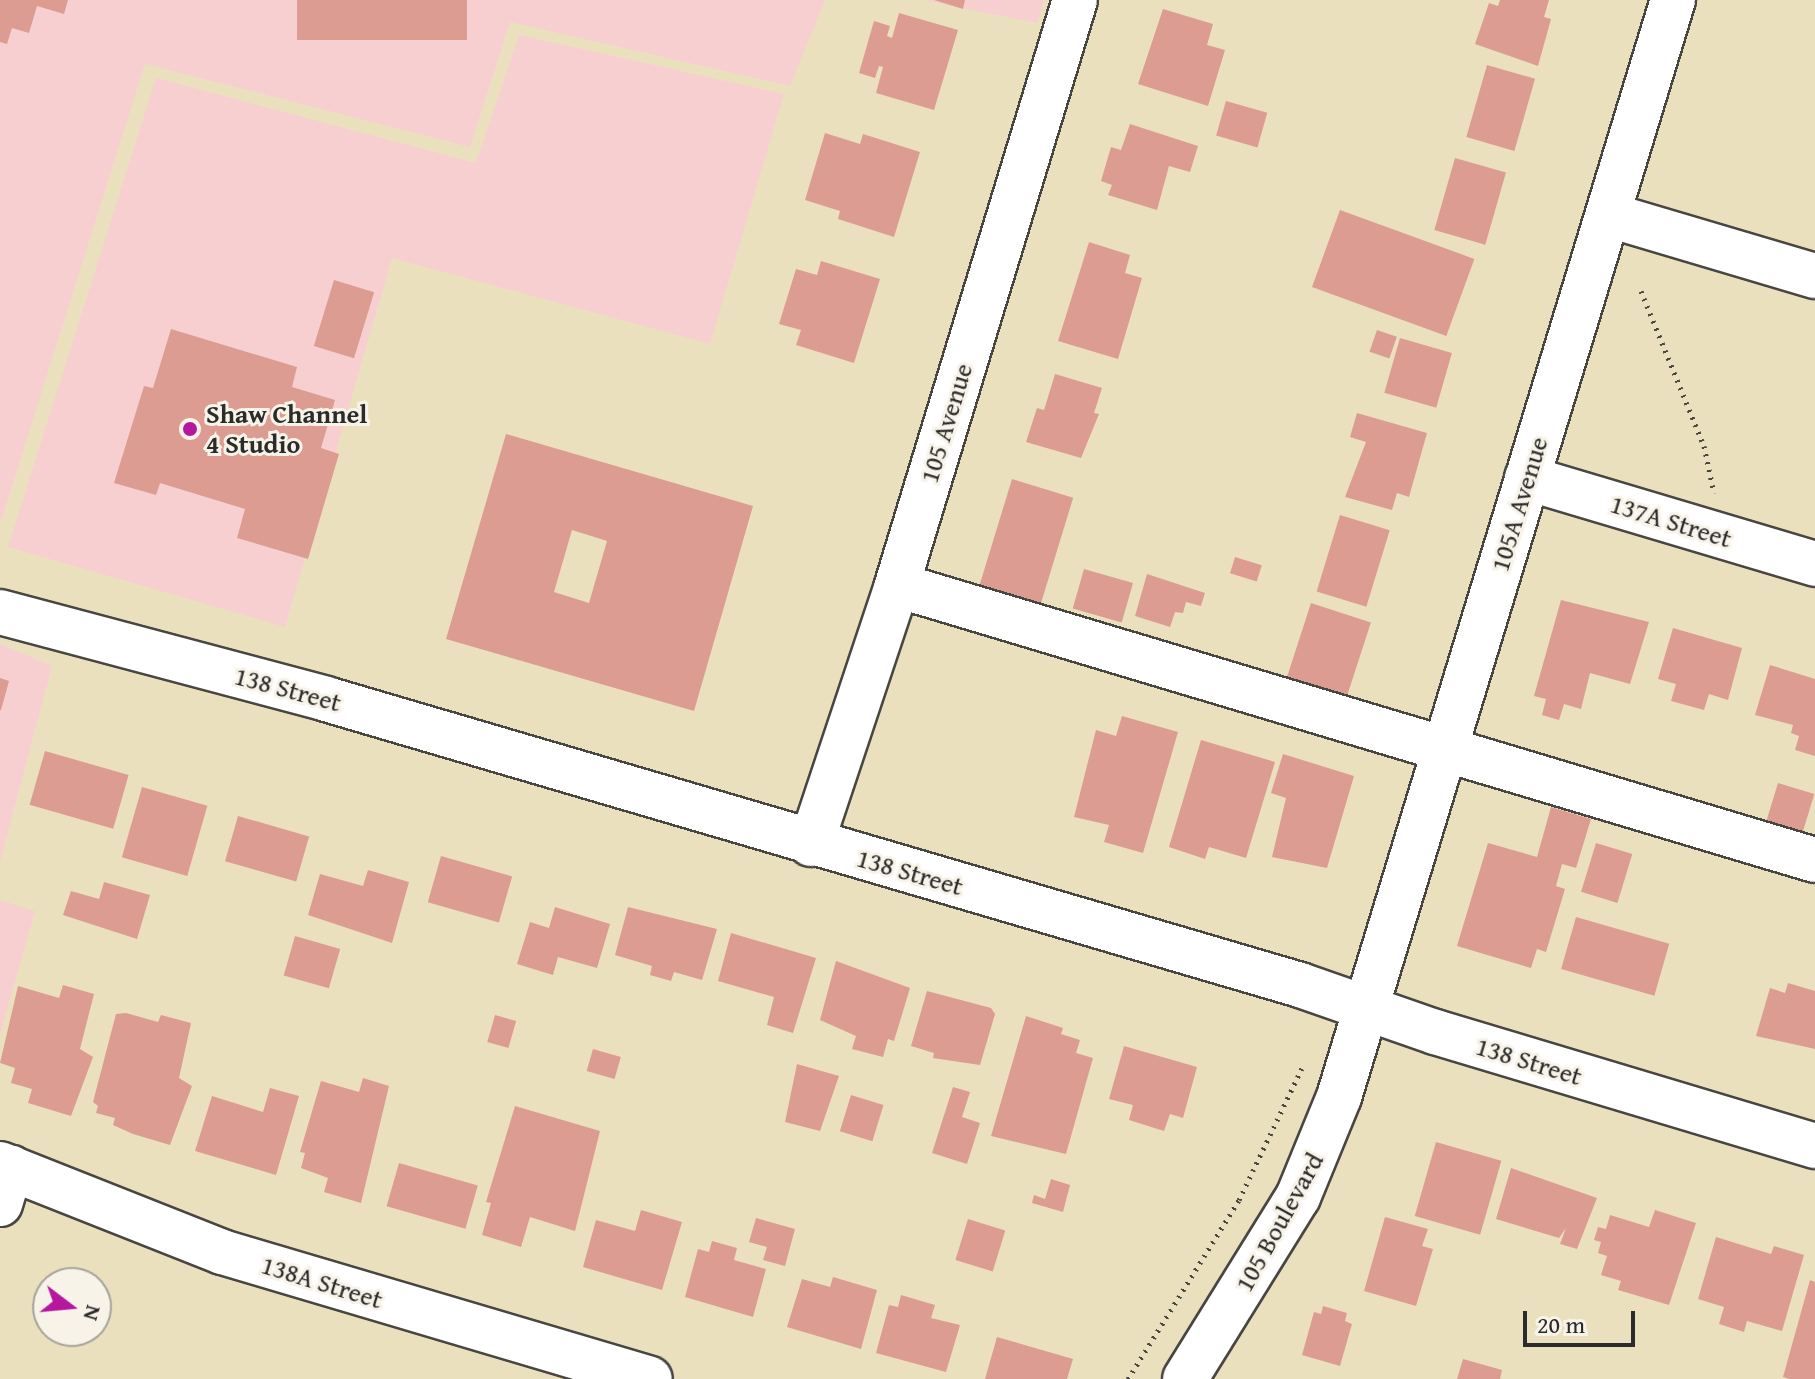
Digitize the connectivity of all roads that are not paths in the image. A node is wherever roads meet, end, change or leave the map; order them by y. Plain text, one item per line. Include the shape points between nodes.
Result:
1 (1075, 0) edge
2 (1673, 0) edge
3 (1609, 215) junction
4 (1815, 276) edge
5 (1527, 478) junction
6 (1815, 564) edge
7 (897, 585) junction
8 (0, 612) edge
9 (1444, 747) junction
10 (811, 844) junction
11 (1815, 860) edge
12 (1368, 1009) junction
13 (1815, 1146) edge
14 (4, 1178) edge
15 (650, 1379) edge
16 (1185, 1379) edge

1 - 7 street, 105 Avenue
2 - 3 street, 105A Avenue
3 - 4 street
3 - 5 street, 105A Avenue
5 - 6 street, 137A Street
5 - 9 street, 105A Avenue
7 - 9 street
7 - 10 street, 105 Avenue
8 - 10 street, 138 Street via 326,699
9 - 11 street
9 - 12 street, 105A Avenue
10 - 12 street, 138 Street
12 - 13 street, 138 Street
12 - 16 street, 105 Boulevard via 1298,1197
14 - 15 street, 138A Street via 222,1252

